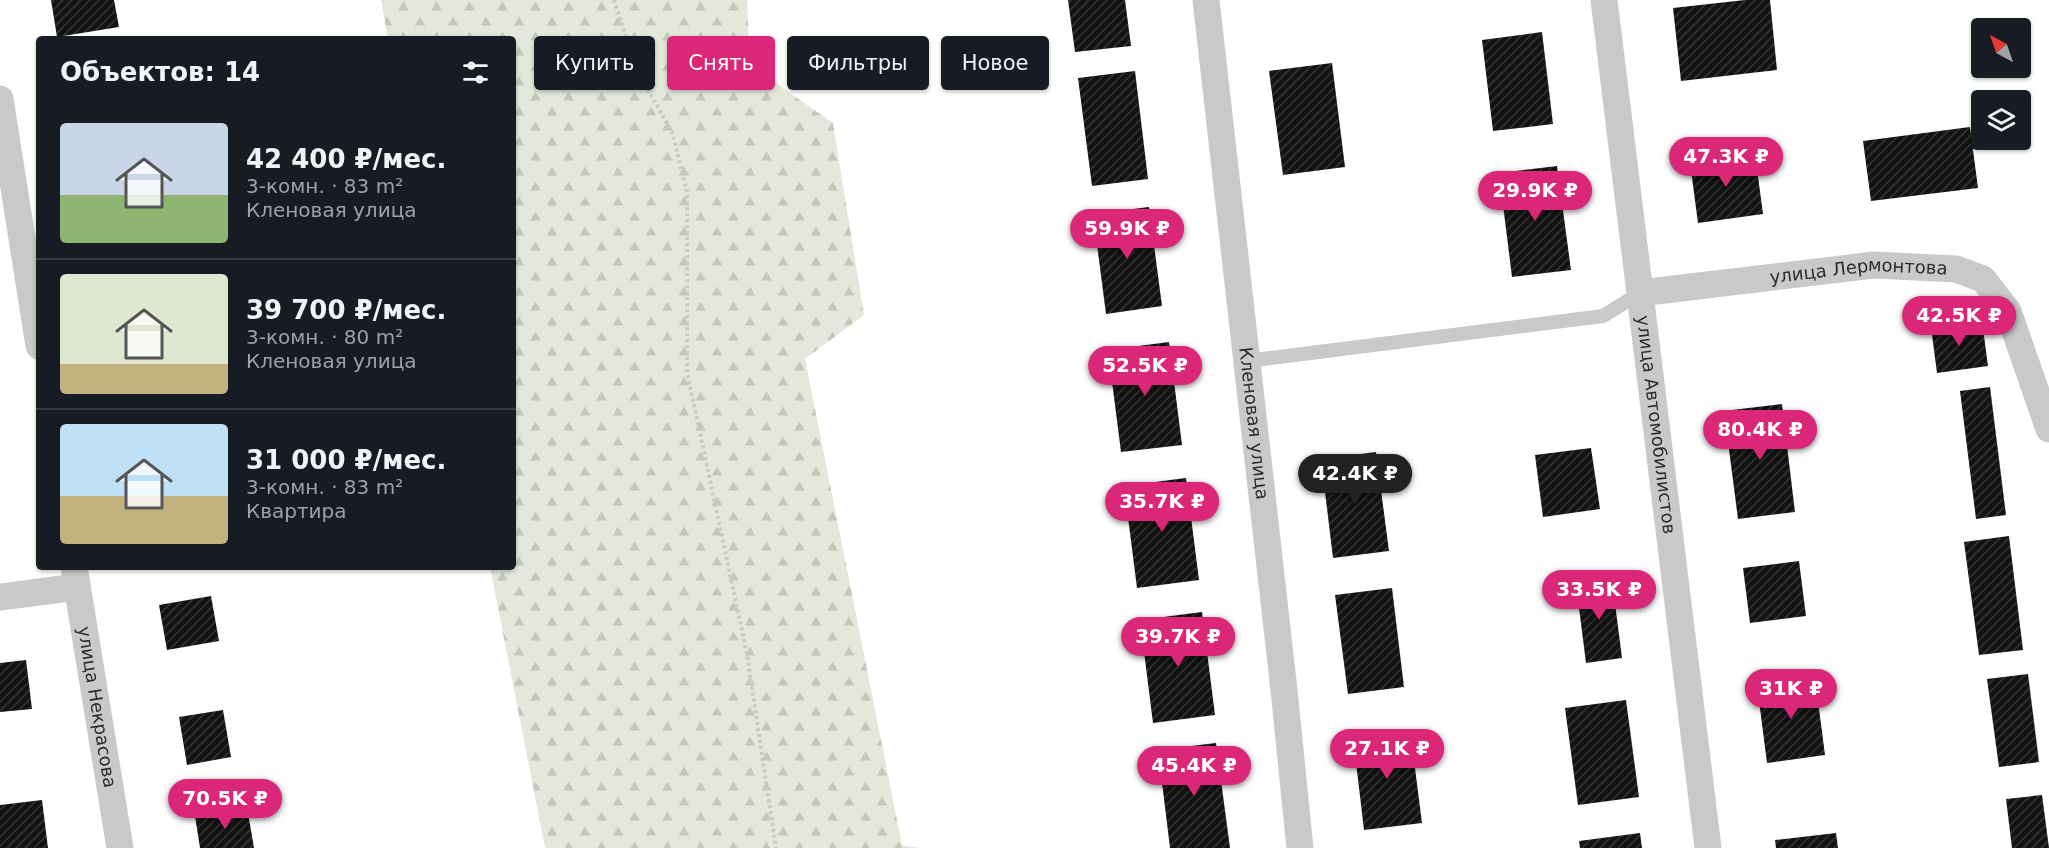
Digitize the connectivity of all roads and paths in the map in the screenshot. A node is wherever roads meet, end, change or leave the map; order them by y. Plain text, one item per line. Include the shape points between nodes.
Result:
1 (614, 0) edge
2 (1206, 0) edge
3 (1604, 0) edge
4 (0, 99) edge
5 (1640, 293) junction
6 (36, 327) edge
7 (1247, 361) junction
8 (2049, 429) edge
9 (76, 577) edge
10 (0, 597) edge
11 (120, 848) edge
12 (776, 848) edge
13 (1300, 848) edge
14 (1708, 848) edge

1 - 12 path via 636,69 672,132 687,192 687,372 747,654
2 - 7 street, Кленовая улица
3 - 5 street, улица Автомобилистов
4 - 6 street
5 - 7 lane via 1604,316
5 - 8 street, улица Лермонтова via 1874,265 1956,269 1983,279 2008,311
5 - 14 street, улица Автомобилистов
7 - 13 street, Кленовая улица
9 - 10 street
9 - 11 street, улица Некрасова

